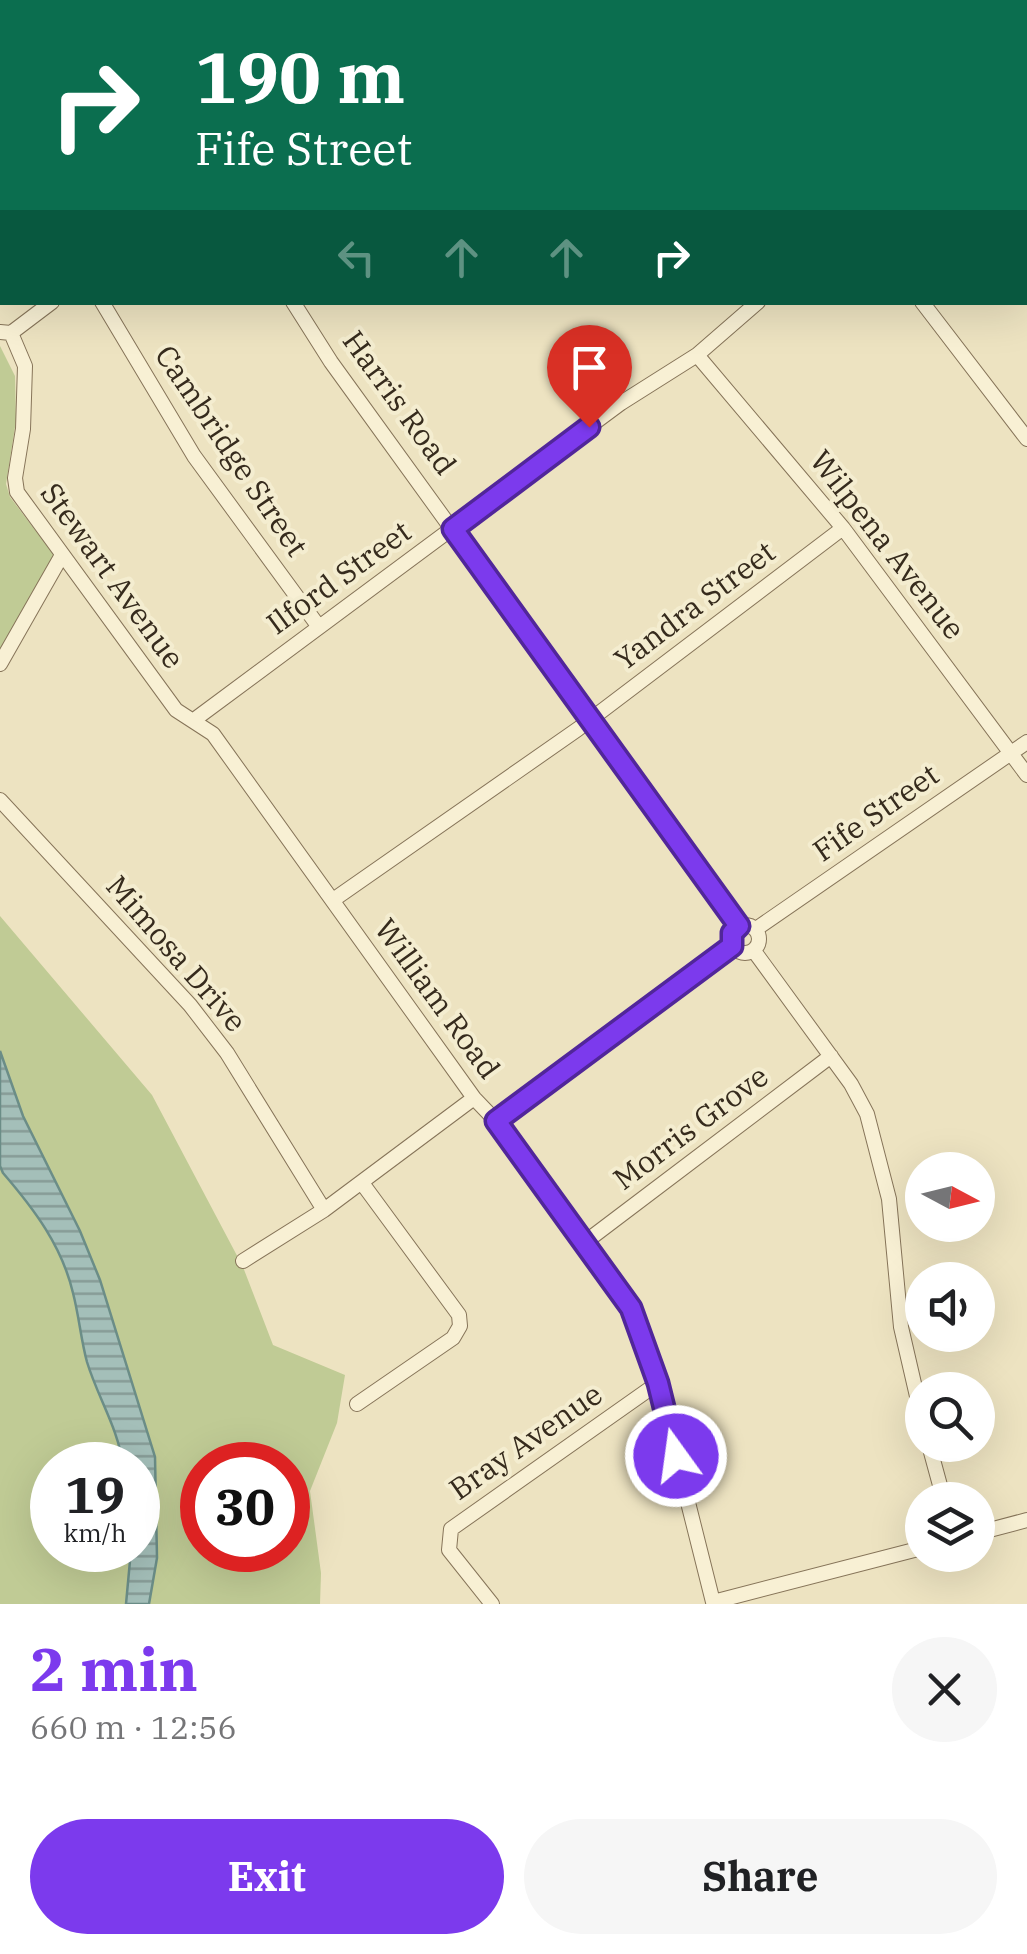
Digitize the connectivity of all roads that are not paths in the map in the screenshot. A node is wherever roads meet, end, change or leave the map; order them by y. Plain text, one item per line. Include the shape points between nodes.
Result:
1 (47, 305) edge
2 (104, 305) edge
3 (295, 305) edge
4 (755, 305) edge
5 (924, 305) edge
6 (6, 332) edge
7 (583, 350) dead end
8 (697, 355) junction
9 (620, 403) junction
10 (1027, 438) edge
11 (844, 528) junction
12 (453, 529) junction
13 (62, 555) junction
14 (319, 626) junction
15 (0, 664) edge
16 (194, 720) junction
17 (591, 720) junction
18 (1027, 742) edge
19 (1012, 754) junction
20 (1027, 775) edge
21 (0, 800) edge
22 (333, 900) junction
23 (739, 926) junction
24 (756, 930) junction
25 (732, 946) junction
26 (754, 951) junction
27 (831, 1056) junction
28 (474, 1098) junction
29 (496, 1121) junction
30 (362, 1183) junction
31 (324, 1210) junction
32 (584, 1243) junction
33 (243, 1261) dead end
34 (911, 1372) edge
35 (658, 1383) junction
36 (356, 1404) dead end
37 (1027, 1520) edge
38 (995, 1528) edge
39 (905, 1552) edge
40 (713, 1602) edge
41 (492, 1604) edge

1 - 6 street, Stewart Avenue
2 - 14 street, Cambridge Street via 194,456
3 - 12 street, Harris Road
4 - 8 street, Ilford Street
5 - 10 street
6 - 13 street, Stewart Avenue via 25,366 17,492
7 - 9 street
8 - 9 street, Ilford Street
8 - 11 street, Wilpena Avenue
9 - 12 street, Ilford Street
11 - 17 street, Yandra Street
11 - 19 street, Wilpena Avenue
12 - 14 street, Ilford Street
12 - 17 street, Harris Road
13 - 15 street
13 - 16 street, Stewart Avenue via 176,710
14 - 16 street, Ilford Street
16 - 22 street, William Road via 212,734
17 - 22 street, Yandra Street
17 - 23 street, Harris Road
18 - 19 street, Fife Street
19 - 20 street, Wilpena Avenue
19 - 24 street, Fife Street
21 - 31 street, Mimosa Drive via 190,1006 227,1053
22 - 28 street, William Road
23 - 24 street
23 - 25 street
24 - 26 street
25 - 26 street
25 - 29 street
26 - 27 street
27 - 32 street, Morris Grove
27 - 34 street via 860,1099 889,1199
28 - 29 street, William Road
28 - 30 street
29 - 32 street, William Road
30 - 31 street
30 - 36 street via 459,1315 460,1326 453,1338
31 - 33 street
32 - 35 street, William Road via 631,1308
35 - 40 street, William Road
35 - 41 street, Bray Avenue via 451,1529 449,1550
37 - 38 street
39 - 40 street

